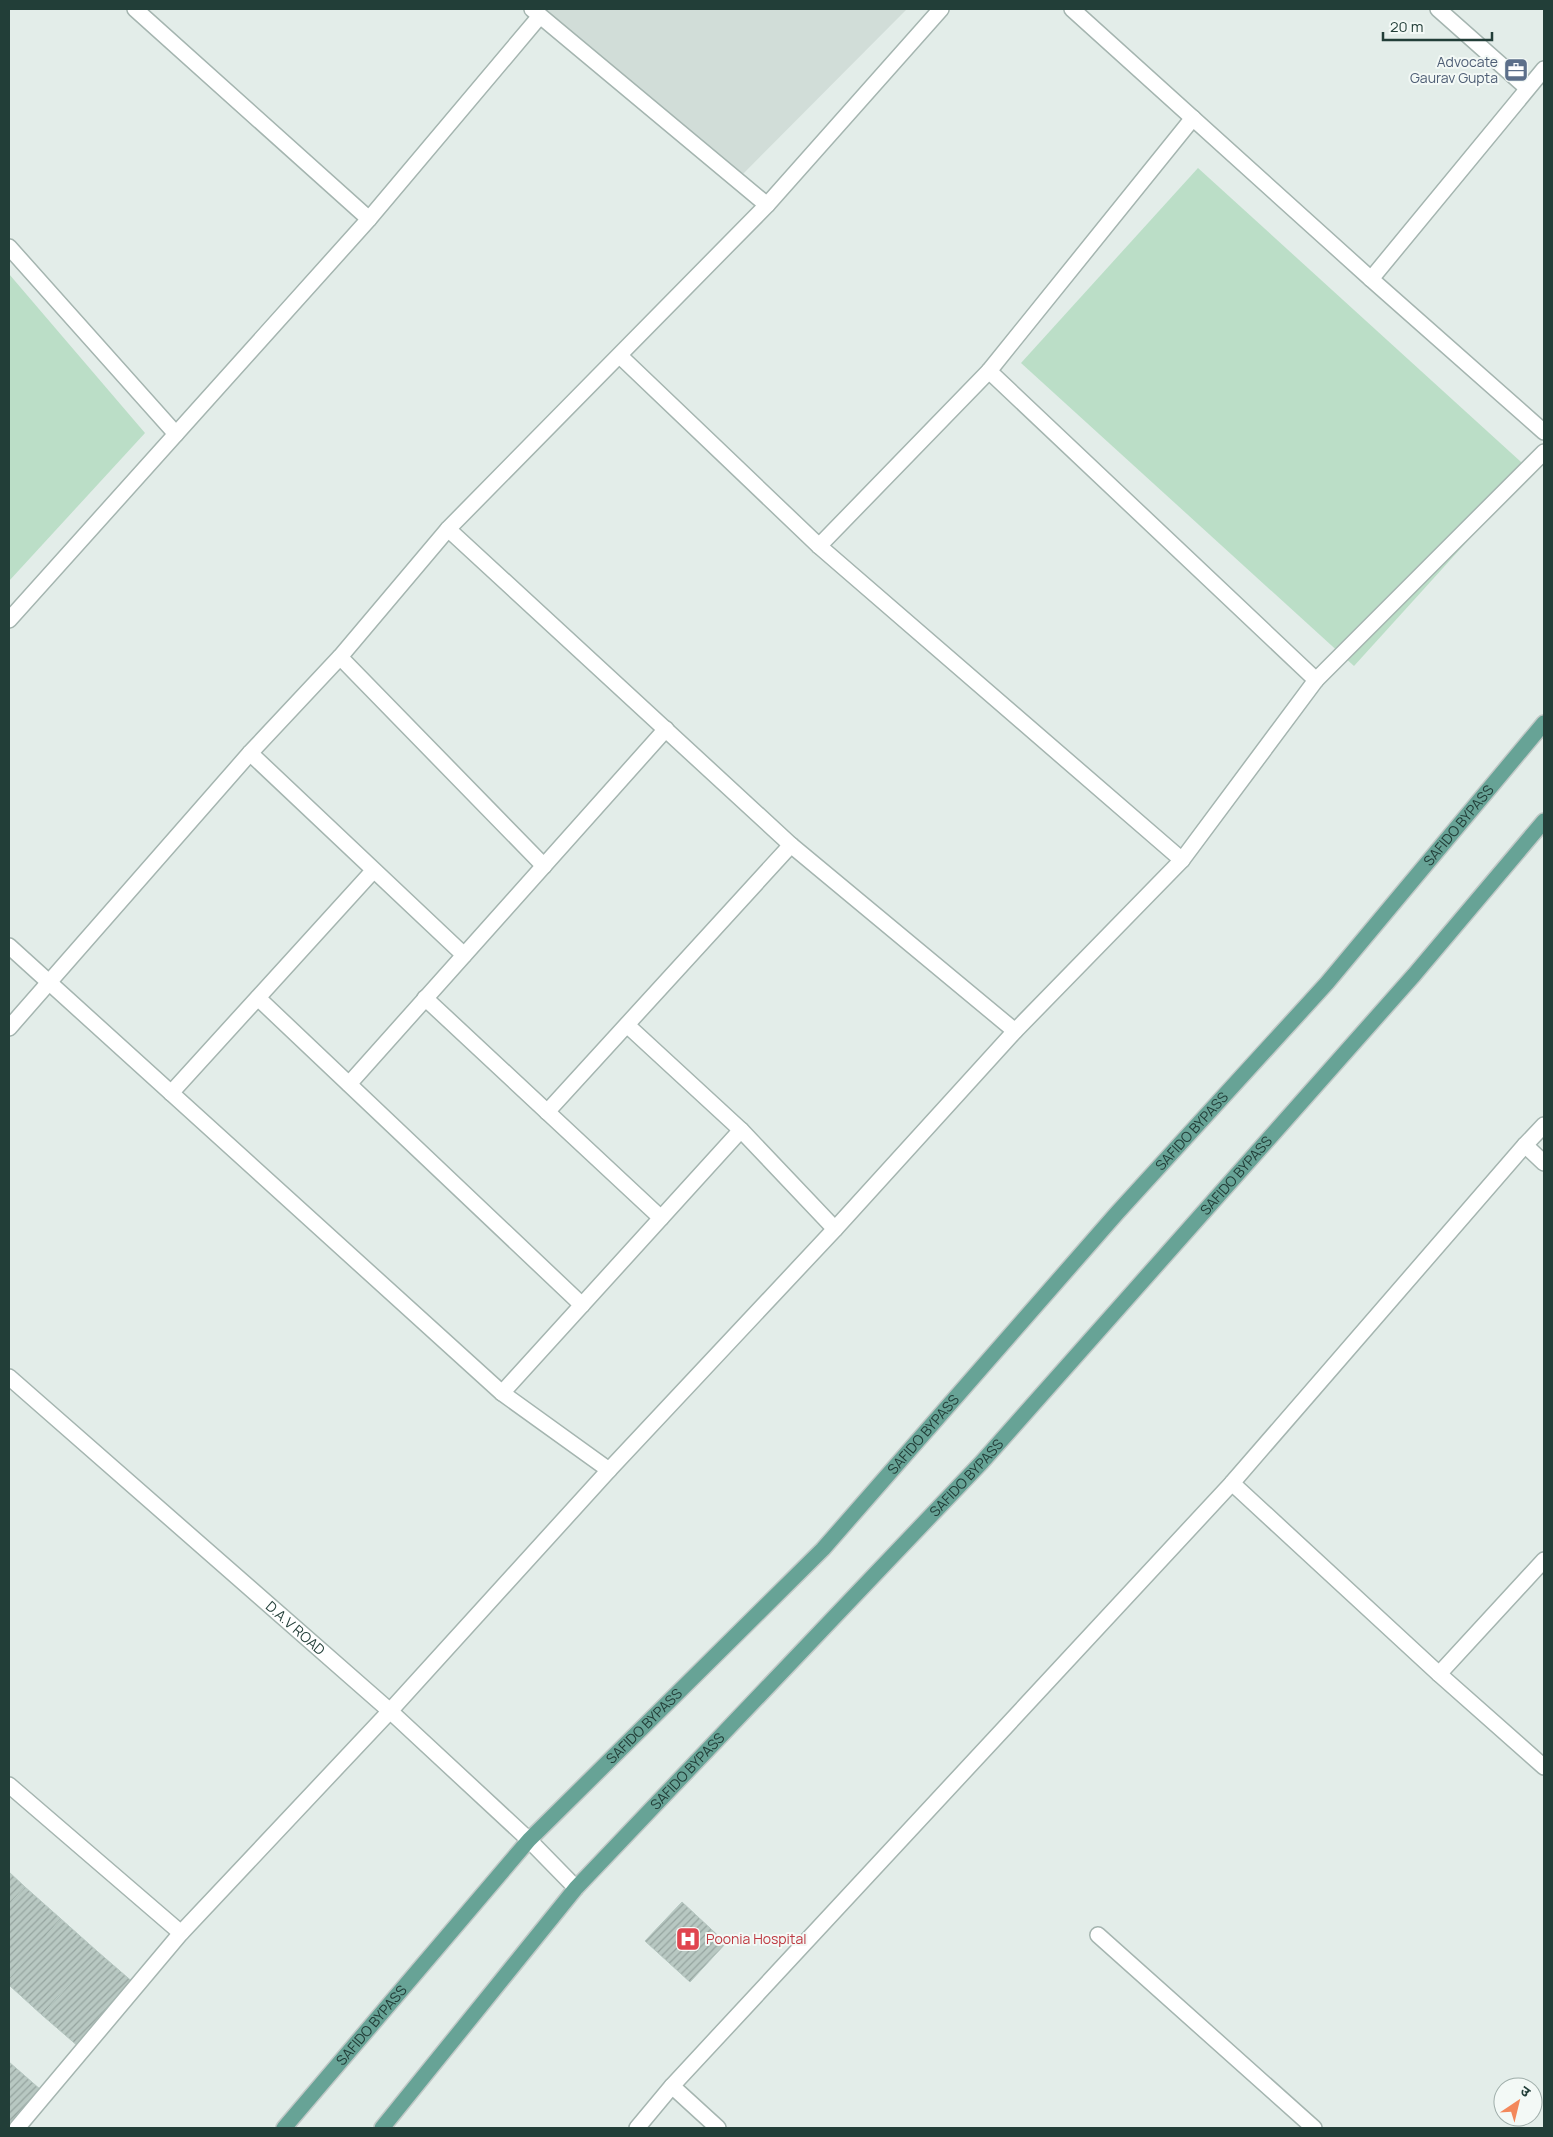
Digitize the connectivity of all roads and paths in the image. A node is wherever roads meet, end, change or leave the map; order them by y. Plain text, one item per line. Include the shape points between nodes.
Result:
1 (135, 9) edge
2 (941, 9) edge
3 (1072, 9) edge
4 (1438, 9) edge
5 (536, 12) edge
6 (1544, 69) edge
7 (1527, 88) junction
8 (1193, 118) junction
9 (766, 206) junction
10 (369, 219) junction
11 (9, 247) edge
12 (1371, 279) junction
13 (620, 356) junction
14 (989, 371) junction
15 (1544, 432) edge
16 (176, 434) junction
17 (1544, 452) edge
18 (448, 529) junction
19 (819, 546) junction
20 (9, 620) edge
21 (340, 657) junction
22 (1316, 680) junction
23 (1543, 726) edge
24 (666, 729) junction
25 (250, 753) junction
26 (1544, 822) edge
27 (791, 845) junction
28 (1182, 860) junction
29 (544, 866) junction
30 (373, 871) junction
31 (9, 946) edge
32 (464, 955) junction
33 (48, 981) junction
34 (258, 998) junction
35 (425, 998) junction
36 (627, 1025) junction
37 (9, 1028) edge
38 (1015, 1032) junction
39 (349, 1084) junction
40 (171, 1094) junction
41 (547, 1112) junction
42 (1544, 1126) edge
43 (741, 1130) junction
44 (1525, 1146) junction
45 (1544, 1163) edge
46 (661, 1218) junction
47 (835, 1229) junction
48 (582, 1305) junction
49 (9, 1377) edge
50 (502, 1393) junction
51 (609, 1470) junction
52 (1232, 1483) junction
53 (1544, 1560) edge
54 (1439, 1674) junction
55 (390, 1711) junction
56 (1544, 1767) edge
57 (9, 1786) edge
58 (529, 1840) junction
59 (576, 1888) junction
60 (181, 1933) junction
61 (1098, 1935) dead end
62 (672, 2086) junction
63 (17, 2128) edge
64 (284, 2128) edge
65 (382, 2128) edge
66 (637, 2128) edge
67 (718, 2128) edge
68 (1314, 2128) edge

1 - 10 street
2 - 9 street
3 - 8 street
4 - 7 street
5 - 9 street
5 - 10 street
6 - 7 street
7 - 12 street
8 - 12 street
8 - 14 street
9 - 13 street
10 - 16 street
11 - 16 street
12 - 15 street
13 - 18 street
13 - 19 street
14 - 19 street
14 - 22 street
16 - 20 street
17 - 22 street
18 - 21 street
18 - 24 street
19 - 28 street
21 - 25 street
21 - 29 street
22 - 28 street
23 - 58 main road, SAFIDO BYPASS via 1326,982 823,1549
24 - 27 street
24 - 29 street
25 - 30 street
25 - 33 street
26 - 59 main road, SAFIDO BYPASS via 1414,975 982,1462
27 - 36 street
27 - 38 street
28 - 38 street
29 - 32 street
30 - 32 street
30 - 34 street
31 - 33 street
32 - 35 street
33 - 37 street
33 - 40 street
34 - 39 street
34 - 40 street
35 - 39 street
35 - 41 street
36 - 41 street
36 - 43 street
38 - 47 street
39 - 48 street
40 - 50 street
41 - 46 street
42 - 44 street
43 - 46 street
43 - 47 street
44 - 45 street
44 - 52 street
46 - 48 street
47 - 51 street
48 - 50 street
49 - 55 street, D.A.V ROAD
50 - 51 street
51 - 55 street
52 - 54 street
52 - 62 street
53 - 54 street
54 - 56 street
55 - 58 street, D.A.V ROAD
55 - 60 street
57 - 60 street
58 - 59 street, D.A.V ROAD
58 - 64 main road, SAFIDO BYPASS
59 - 65 main road, SAFIDO BYPASS
60 - 63 street
61 - 68 street
62 - 66 street
62 - 67 street

